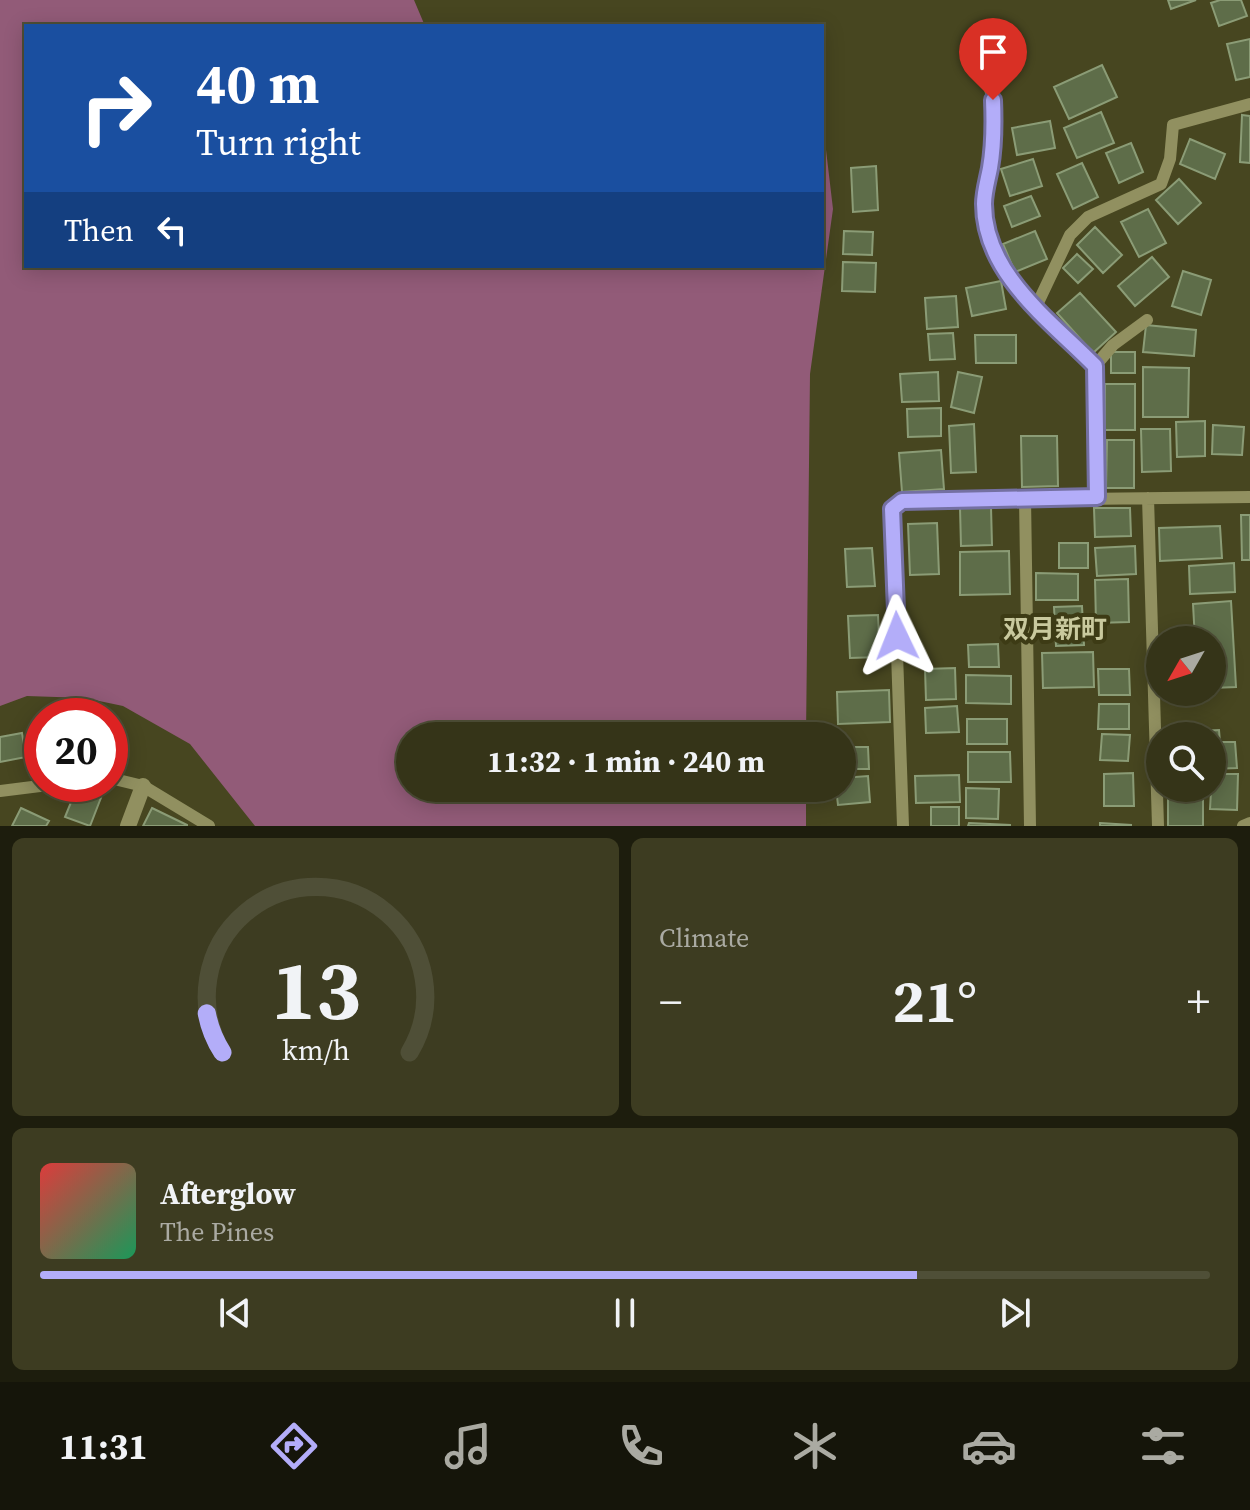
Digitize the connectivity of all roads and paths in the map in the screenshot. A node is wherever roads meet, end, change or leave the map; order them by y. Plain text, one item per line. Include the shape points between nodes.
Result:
1 (983, 64) dead end
2 (1250, 104) edge
3 (1036, 307) junction
4 (1147, 320) dead end
5 (1095, 366) junction
6 (1097, 497) junction
7 (1250, 497) edge
8 (1025, 498) junction
9 (1148, 498) junction
10 (128, 782) edge
11 (143, 786) junction
12 (24, 788) edge
13 (0, 791) edge
14 (1250, 823) edge
15 (128, 826) edge
16 (209, 826) edge
17 (903, 826) edge
18 (1030, 826) edge
19 (1158, 826) edge
20 (1243, 826) edge

1 - 3 lane via 994,124 983,202 986,229 1018,290
2 - 3 lane via 1173,125 1161,184 1088,217 1070,235
3 - 5 lane
4 - 5 lane
5 - 6 lane
6 - 8 lane
6 - 9 lane
7 - 9 lane
8 - 17 lane via 902,501 892,509
8 - 18 lane
9 - 19 lane
10 - 11 lane
11 - 15 street
11 - 16 lane
12 - 13 lane
14 - 20 lane

